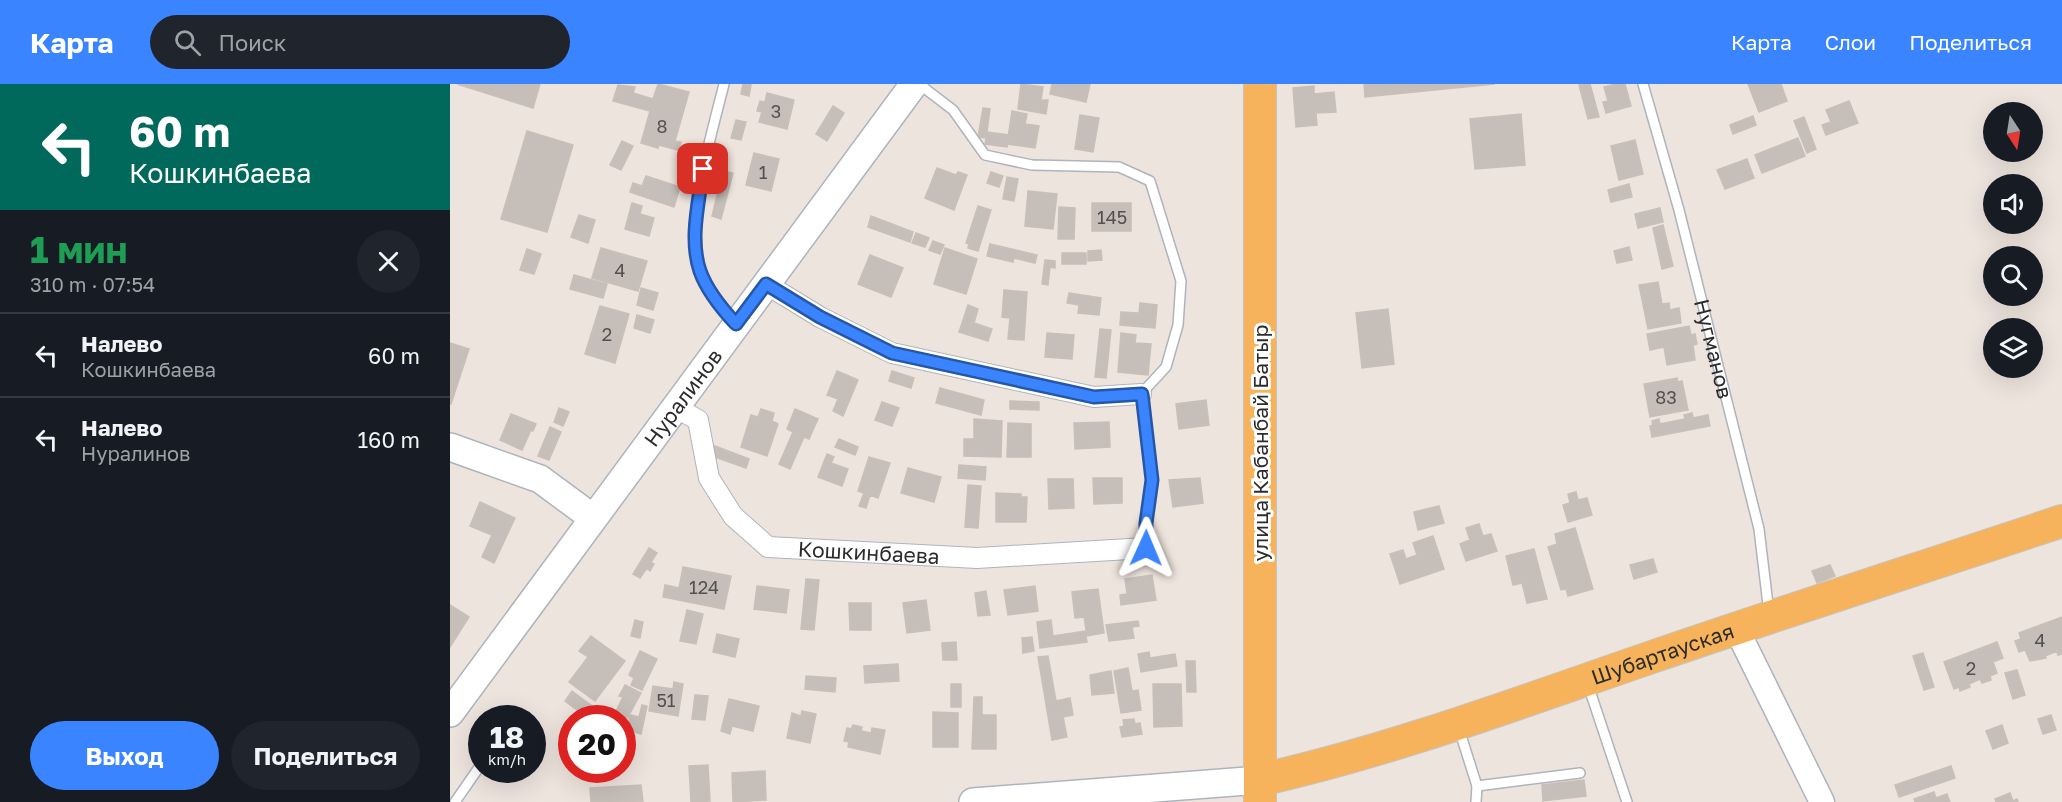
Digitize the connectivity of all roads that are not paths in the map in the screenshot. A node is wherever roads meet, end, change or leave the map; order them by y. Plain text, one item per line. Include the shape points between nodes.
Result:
1 (724, 84) edge
2 (914, 84) edge
3 (919, 84) edge
4 (1260, 84) edge
5 (1643, 84) edge
6 (766, 284) junction
7 (736, 324) junction
8 (1142, 394) junction
9 (675, 407) junction
10 (450, 447) edge
11 (592, 518) junction
12 (2062, 521) edge
13 (1146, 548) joint
14 (1770, 618) junction
15 (1736, 628) junction
16 (1587, 680) junction
17 (450, 712) edge
18 (1458, 724) junction
19 (1581, 773) dead end
20 (468, 783) edge
21 (1477, 786) junction
22 (1260, 791) edge
23 (455, 802) edge
24 (973, 802) edge
25 (1476, 802) edge
26 (1627, 802) edge
27 (1822, 802) edge

1 - 7 lane via 703,169 695,238 700,271 720,307
2 - 6 main road, Нуралинов
3 - 8 lane via 953,110 986,155 1032,165 1119,167 1150,181 1181,281 1178,326 1166,367
4 - 22 main road, улица Кабанбай Батыр
5 - 14 lane, Нугманов via 1679,210 1759,529
6 - 7 main road, Нуралинов
6 - 8 street via 820,317 892,353 1094,397
7 - 9 main road, Нуралинов
8 - 13 lane via 1152,480
9 - 11 main road, Нуралинов
9 - 13 street, Кошкинбаева via 698,420 709,478 733,516 768,547 977,558
10 - 11 main road via 540,479
11 - 17 main road, Нуралинов
12 - 14 main road, Шубартауская
14 - 15 main road, Шубартауская
15 - 16 main road, Шубартауская
15 - 27 street
16 - 18 main road, Шубартауская
16 - 26 lane
18 - 21 lane
18 - 22 main road, Шубартауская via 1319,767
19 - 21 lane
20 - 23 lane
21 - 25 lane
22 - 24 main road

